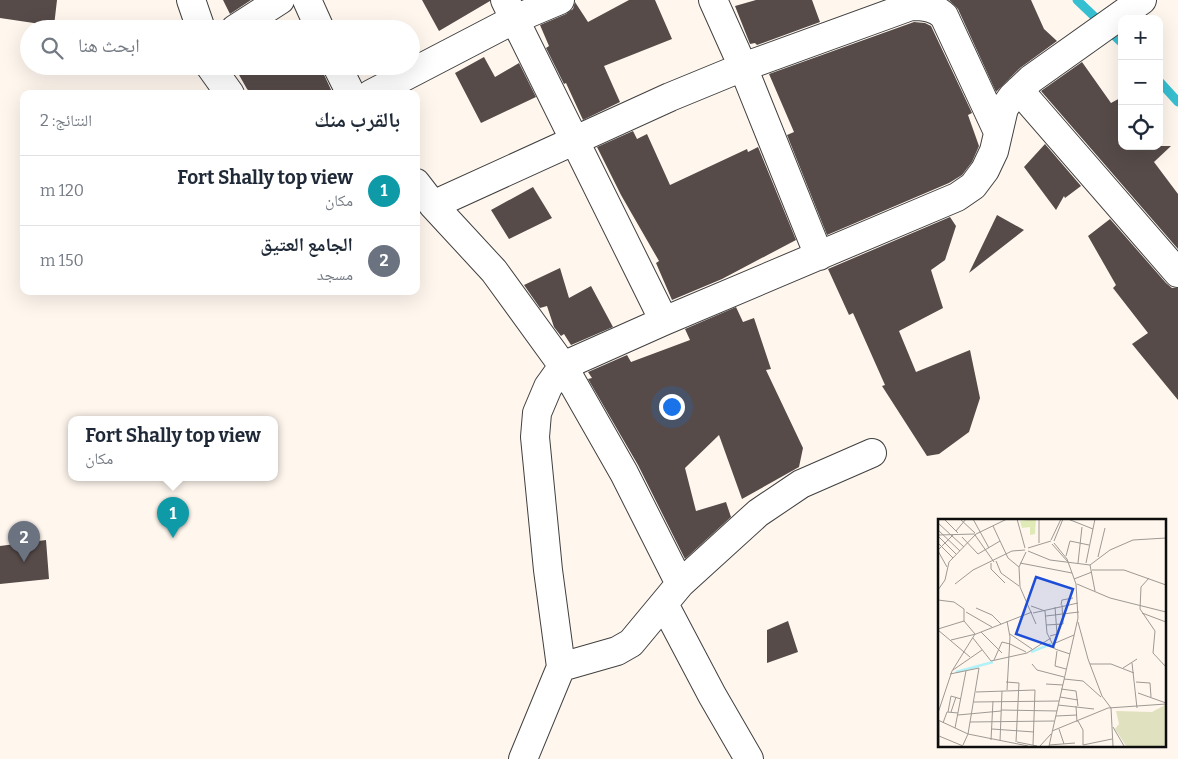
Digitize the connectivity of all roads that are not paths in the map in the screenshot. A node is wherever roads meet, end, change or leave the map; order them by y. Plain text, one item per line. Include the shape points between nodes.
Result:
1 (191, 0) edge
2 (280, 0) edge
3 (307, 0) edge
4 (560, 0) edge
5 (713, 0) edge
6 (1128, 4) edge
7 (510, 9) edge
8 (198, 20) edge
9 (248, 20) edge
10 (316, 20) edge
11 (420, 64) edge
12 (742, 67) junction
13 (216, 75) edge
14 (342, 75) edge
15 (402, 75) edge
16 (227, 90) edge
17 (349, 90) edge
18 (378, 90) edge
19 (1019, 90) junction
20 (998, 132) junction
21 (574, 140) junction
22 (420, 189) edge
23 (433, 206) junction
24 (819, 256) junction
25 (1178, 273) edge
26 (664, 321) junction
27 (564, 366) junction
28 (872, 453) dead end
29 (672, 594) junction
30 (561, 667) junction
31 (523, 759) edge
32 (749, 759) edge

1 - 8 street
2 - 9 street
3 - 10 street
4 - 7 street
5 - 12 street
6 - 19 street
7 - 11 street
7 - 21 street
12 - 20 street via 911,6 932,8 944,16
12 - 21 street
12 - 24 street
13 - 16 street
14 - 17 street
15 - 18 street
19 - 20 street via 1004,108
19 - 25 street
20 - 24 street via 994,151 973,186 957,197
21 - 23 street
21 - 26 street
22 - 23 street
23 - 27 street via 494,271
24 - 26 street
26 - 27 street
27 - 29 street via 624,473
27 - 30 street via 548,387 537,413 535,437
28 - 29 street via 801,484 758,513
29 - 30 street via 631,643 617,651
29 - 32 street via 712,695
30 - 31 street

